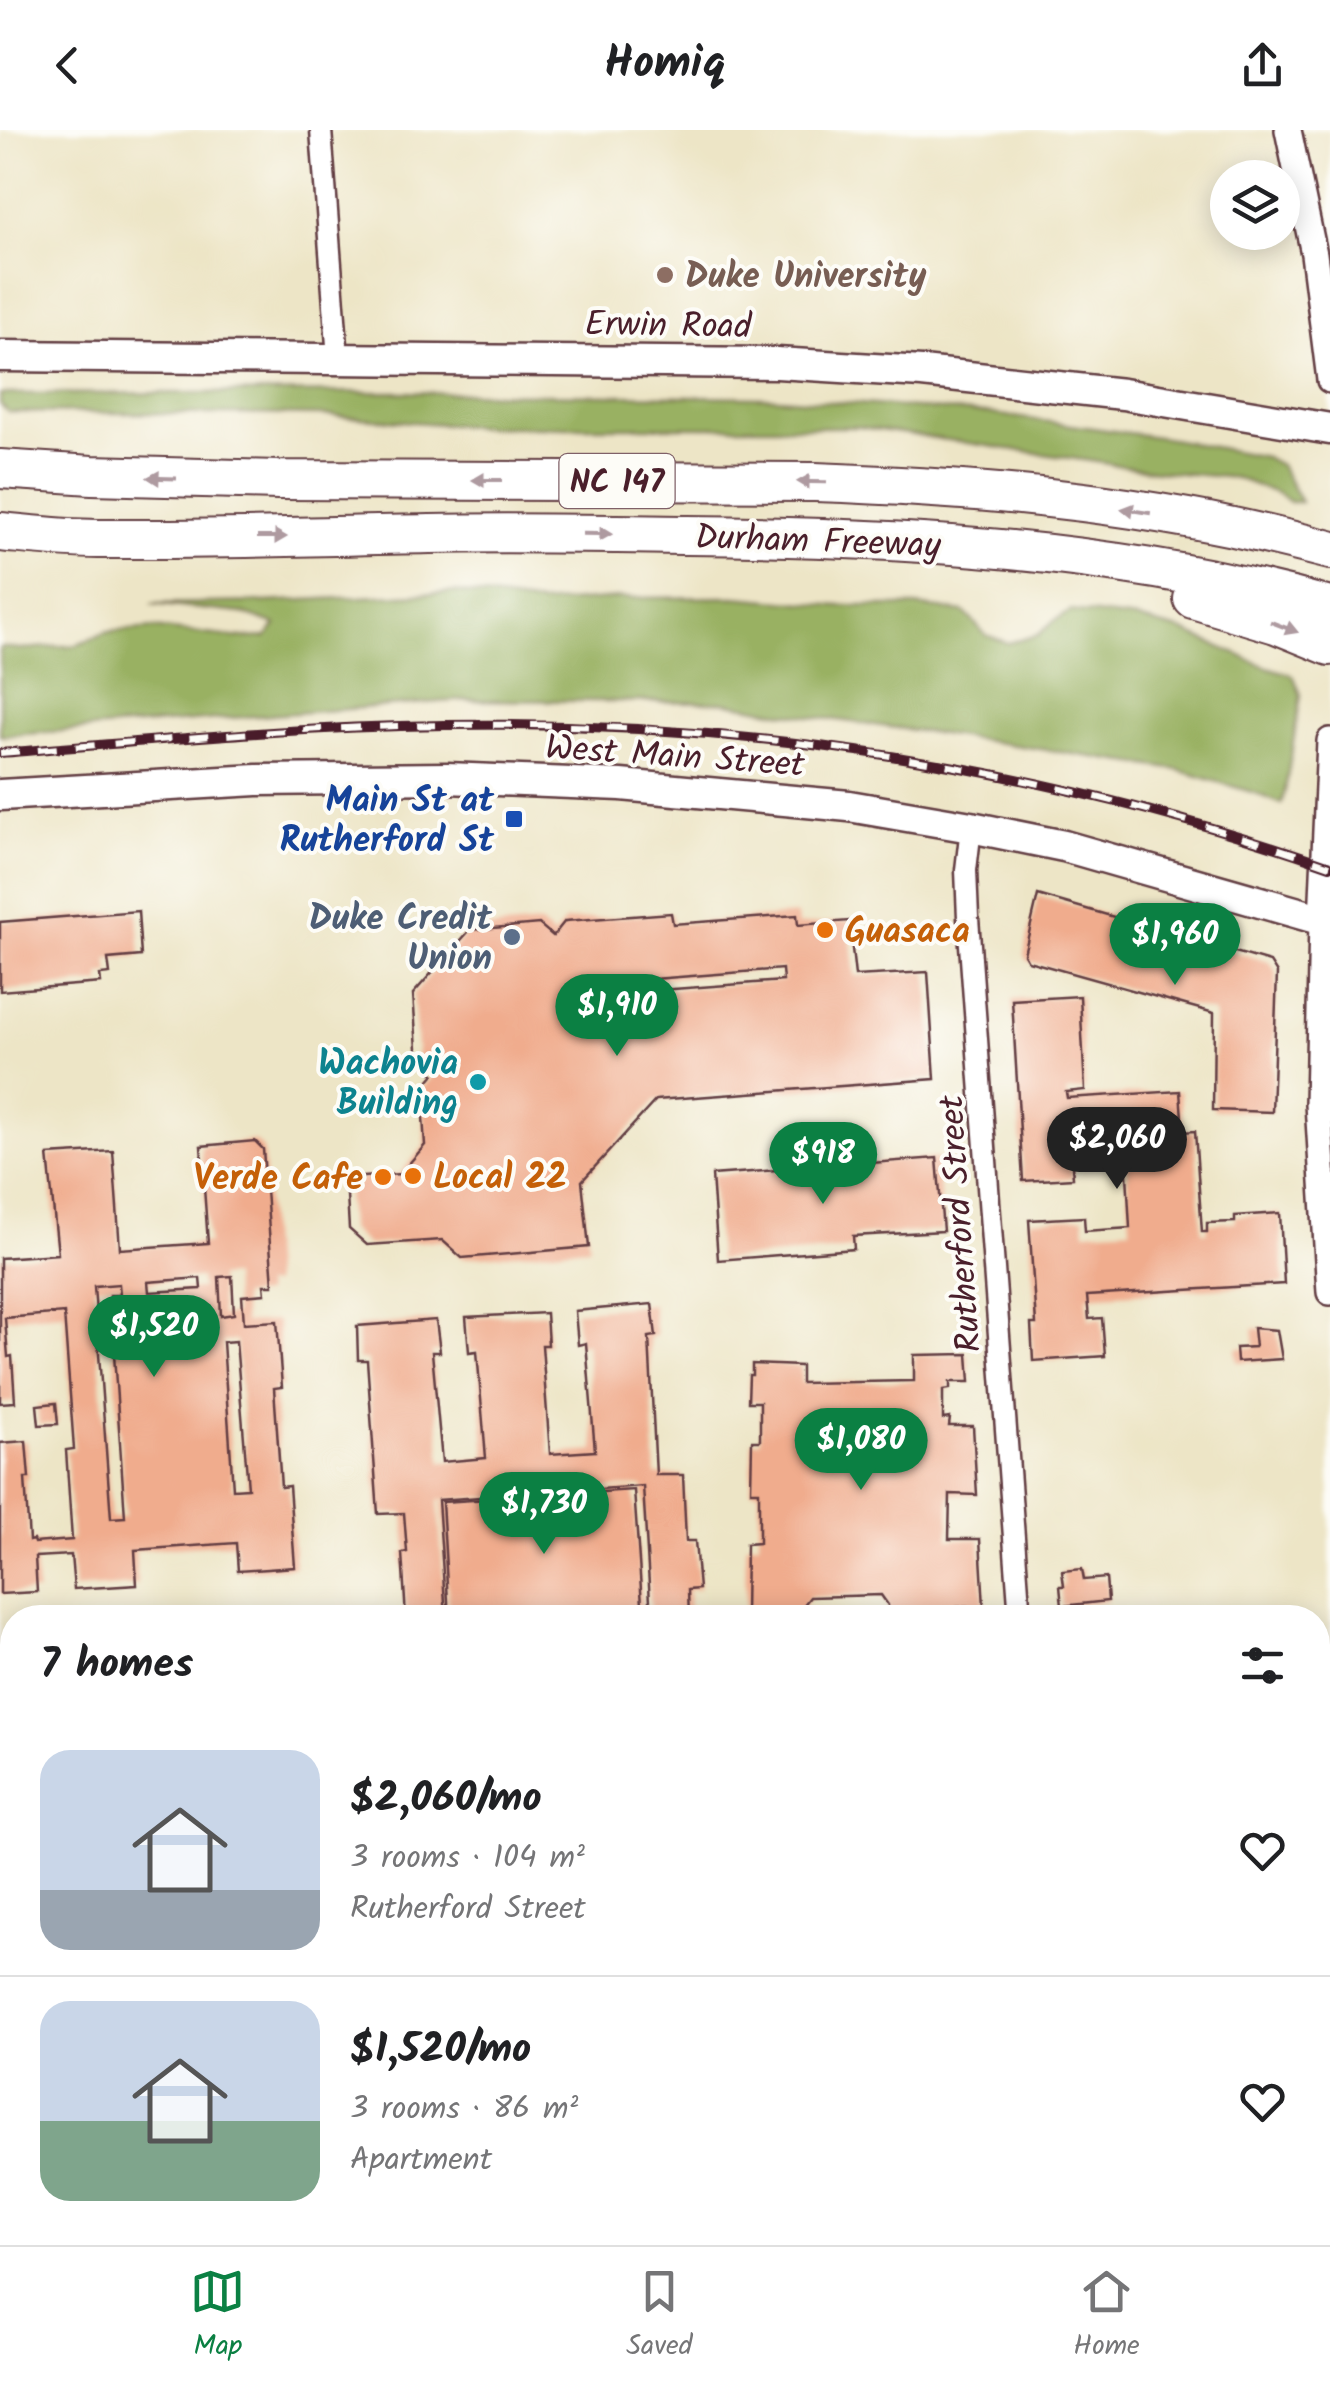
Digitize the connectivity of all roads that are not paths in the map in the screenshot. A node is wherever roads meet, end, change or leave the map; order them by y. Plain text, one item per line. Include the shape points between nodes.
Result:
1 (321, 130) edge
2 (1288, 130) edge
3 (0, 356) edge
4 (338, 359) junction
5 (1330, 380) edge
6 (1330, 429) edge
7 (0, 469) edge
8 (1232, 526) junction
9 (0, 532) edge
10 (1330, 537) edge
11 (917, 542) junction
12 (1330, 550) edge
13 (1330, 606) edge
14 (1330, 646) edge
15 (1330, 741) edge
16 (0, 795) edge
17 (971, 826) junction
18 (1326, 921) edge
19 (1330, 1292) edge
20 (1019, 1605) edge

1 - 4 street
2 - 5 street via 1314,254
3 - 4 main road, Erwin Road
4 - 6 main road, Erwin Road via 868,367 1124,394
8 -> 7 highway, Durham Freeway / NC 147 via 909,485 168,478
8 - 10 highway
8 - 12 highway, Durham Freeway / NC 147
9 -> 11 highway, Durham Freeway / NC 147 via 95,540 558,533
11 - 13 highway, Durham Freeway / NC 147 via 1082,557
11 -> 14 highway via 1159,590
15 - 18 street
16 - 17 main road, West Main Street via 257,780 447,778 621,784 849,806
17 - 18 main road, West Main Street
17 - 20 street, Rutherford Street via 968,918
18 - 19 street via 1318,1104

